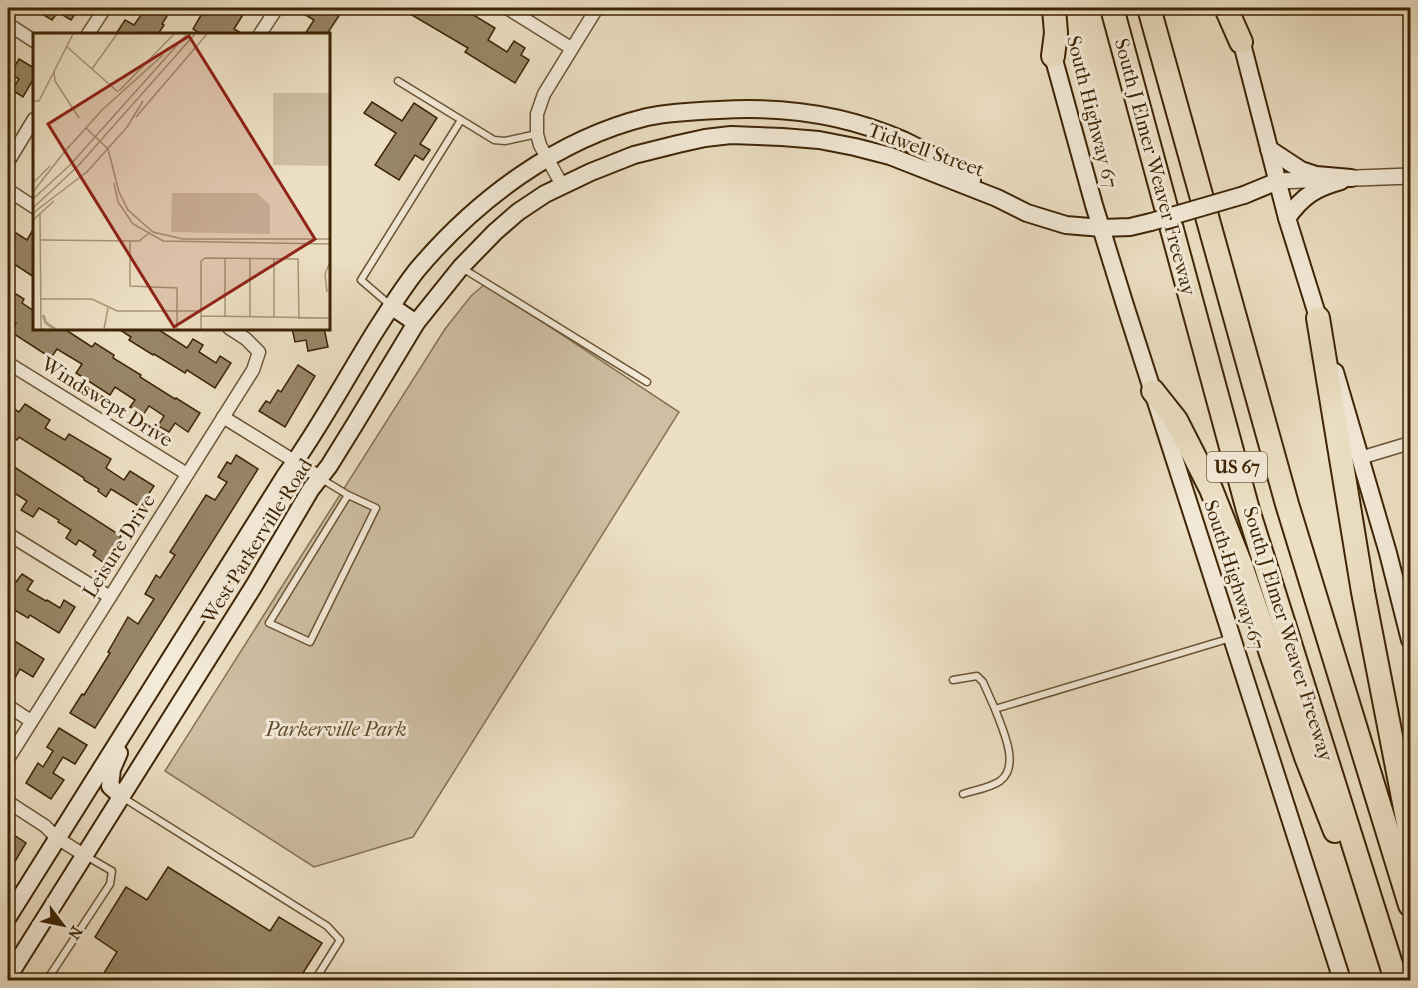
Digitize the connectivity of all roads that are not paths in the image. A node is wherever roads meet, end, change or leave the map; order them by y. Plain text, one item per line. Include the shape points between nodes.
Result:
1 (105, 8) edge
2 (277, 8) edge
3 (507, 8) edge
4 (597, 8) edge
5 (1046, 8) edge
6 (1054, 8) edge
7 (1112, 8) edge
8 (1149, 8) edge
9 (1226, 8) edge
10 (1233, 8) edge
11 (8, 24) edge
12 (89, 33) edge
13 (261, 33) edge
14 (33, 40) edge
15 (1241, 42) junction
16 (571, 48) junction
17 (1053, 56) junction
18 (398, 81) dead end
19 (461, 120) junction
20 (33, 121) edge
21 (537, 134) junction
22 (1269, 149) junction
23 (1410, 150) edge
24 (547, 159) junction
25 (8, 162) edge
26 (1410, 175) edge
27 (1352, 178) junction
28 (1278, 182) junction
29 (562, 185) junction
30 (8, 190) edge
31 (997, 198) junction
32 (33, 206) edge
33 (1287, 218) junction
34 (1102, 228) junction
35 (461, 267) junction
36 (391, 306) junction
37 (1318, 318) junction
38 (416, 323) junction
39 (232, 330) edge
40 (8, 363) edge
41 (647, 382) dead end
42 (1153, 391) junction
43 (223, 417) junction
44 (1410, 442) edge
45 (1360, 458) junction
46 (295, 462) junction
47 (187, 474) junction
48 (320, 477) junction
49 (348, 495) junction
50 (8, 534) edge
51 (110, 597) junction
52 (1232, 638) junction
53 (1410, 640) edge
54 (953, 680) dead end
55 (148, 693) junction
56 (8, 706) edge
57 (995, 709) junction
58 (31, 721) junction
59 (8, 759) edge
60 (963, 794) dead end
61 (121, 796) junction
62 (8, 802) edge
63 (1410, 834) edge
64 (57, 838) junction
65 (84, 855) junction
66 (1410, 905) edge
67 (9, 915) edge
68 (1379, 922) junction
69 (8, 977) edge
70 (46, 981) edge
71 (315, 981) edge
72 (1342, 981) edge
73 (1396, 981) edge

1 - 12 street
2 - 13 street
3 - 16 street
4 - 16 street
5 - 17 main road, South Highway 67
6 - 17 highway
7 - 68 highway, South J Elmer Weaver Freeway / US 67 via 1248,510
8 - 66 highway, South J Elmer Weaver Freeway / US 67 via 1287,504
9 - 15 highway
10 - 15 main road
11 - 14 street
15 - 22 main road
16 - 21 street via 544,94 537,114
17 - 34 main road, South Highway 67
18 - 19 lane
19 - 21 lane via 494,140
19 - 36 lane via 361,280
20 - 25 street
21 - 24 street
22 - 27 main road via 1301,170
22 - 28 main road
23 - 26 lane
24 - 29 street
24 - 31 main road, Tidwell Street via 607,130 648,117 740,108 805,112 845,120 906,142
24 - 36 main road, West Parkerville Road via 469,215 445,238
26 - 27 street, Tidwell Street
27 - 28 street, Tidwell Street
27 - 33 main road via 1317,189
28 - 33 main road
28 - 34 main road, Tidwell Street, bridge via 1152,222
29 - 31 main road, Tidwell Street via 634,155 731,135 819,140 855,147 890,156
29 - 35 main road, West Parkerville Road via 518,212
30 - 32 street
31 - 34 main road, Tidwell Street via 1027,213 1066,225
33 - 37 main road
34 - 42 main road, South Highway 67
35 - 38 main road, West Parkerville Road
35 - 41 lane
36 - 38 main road
36 - 46 main road, West Parkerville Road
37 - 45 main road
37 - 63 highway via 1363,592
38 - 48 main road, West Parkerville Road
39 - 43 street, Leisure Drive via 259,352 253,370
40 - 47 street, Windswept Drive
42 - 52 main road, South Highway 67
42 - 68 highway via 1176,420 1211,489 1306,757 1358,890
43 - 46 street
43 - 47 street, Leisure Drive
44 - 45 street
45 - 53 main road
46 - 48 street
46 - 55 main road, West Parkerville Road
47 - 51 street, Leisure Drive
48 - 49 lane
48 - 61 main road, West Parkerville Road
49 - 49 lane via 376,508 310,642 269,622
50 - 51 street
51 - 58 street, Leisure Drive
52 - 57 lane
52 - 72 main road, South Highway 67
54 - 57 lane via 977,676
55 - 61 main road via 112,769 110,786
55 - 64 main road, West Parkerville Road
56 - 58 street
57 - 60 lane via 1011,762 1008,772 991,786
58 - 59 street, Leisure Drive
61 - 65 main road, West Parkerville Road
61 - 71 lane via 327,926 340,940
62 - 64 street
64 - 65 street
64 - 67 main road, West Parkerville Road
65 - 69 main road, West Parkerville Road
65 - 70 lane via 112,870 110,884
68 - 73 highway, South J Elmer Weaver Freeway / US 67

